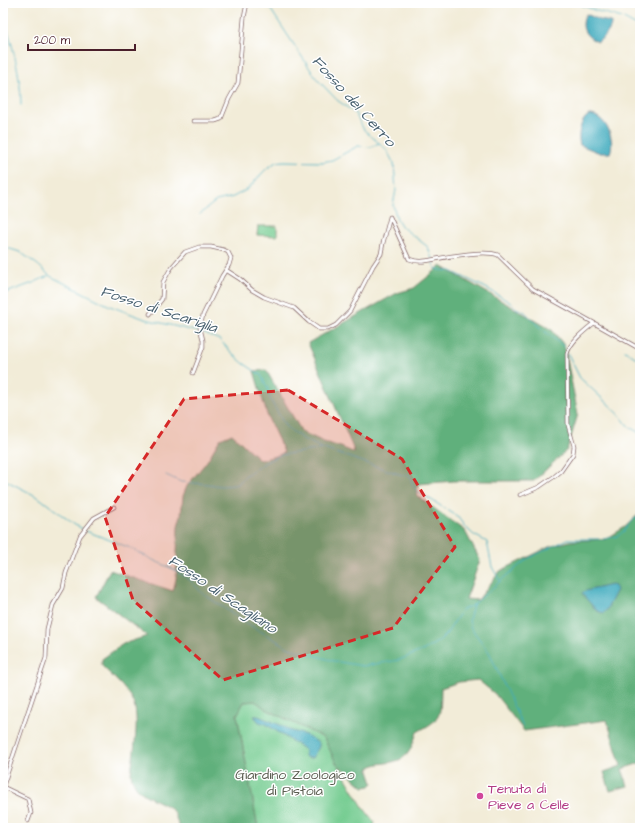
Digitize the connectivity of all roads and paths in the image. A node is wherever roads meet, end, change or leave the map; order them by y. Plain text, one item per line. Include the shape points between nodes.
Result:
1 (247, 3) edge
2 (193, 121) dead end
3 (226, 270) junction
4 (150, 314) dead end
5 (594, 323) junction
6 (640, 349) edge
7 (193, 373) dead end
8 (520, 495) dead end
9 (114, 507) dead end
10 (3, 786) edge
11 (28, 821) dead end

1 - 2 street via 236,90 229,99 221,119
3 - 4 street via 231,258 224,250 206,246 185,252 163,282 162,299
3 - 5 street via 264,297 294,308 319,329 328,329 350,312 380,257 390,217 408,259 421,262 493,253 533,289
3 - 7 street via 203,315 200,328 203,347
5 - 6 street
5 - 8 street via 581,334 567,352 568,425 574,446 572,454 555,476 539,487
9 - 10 street via 94,518 80,536 63,588 53,605 47,629 46,658
10 - 11 street via 28,799 31,813

